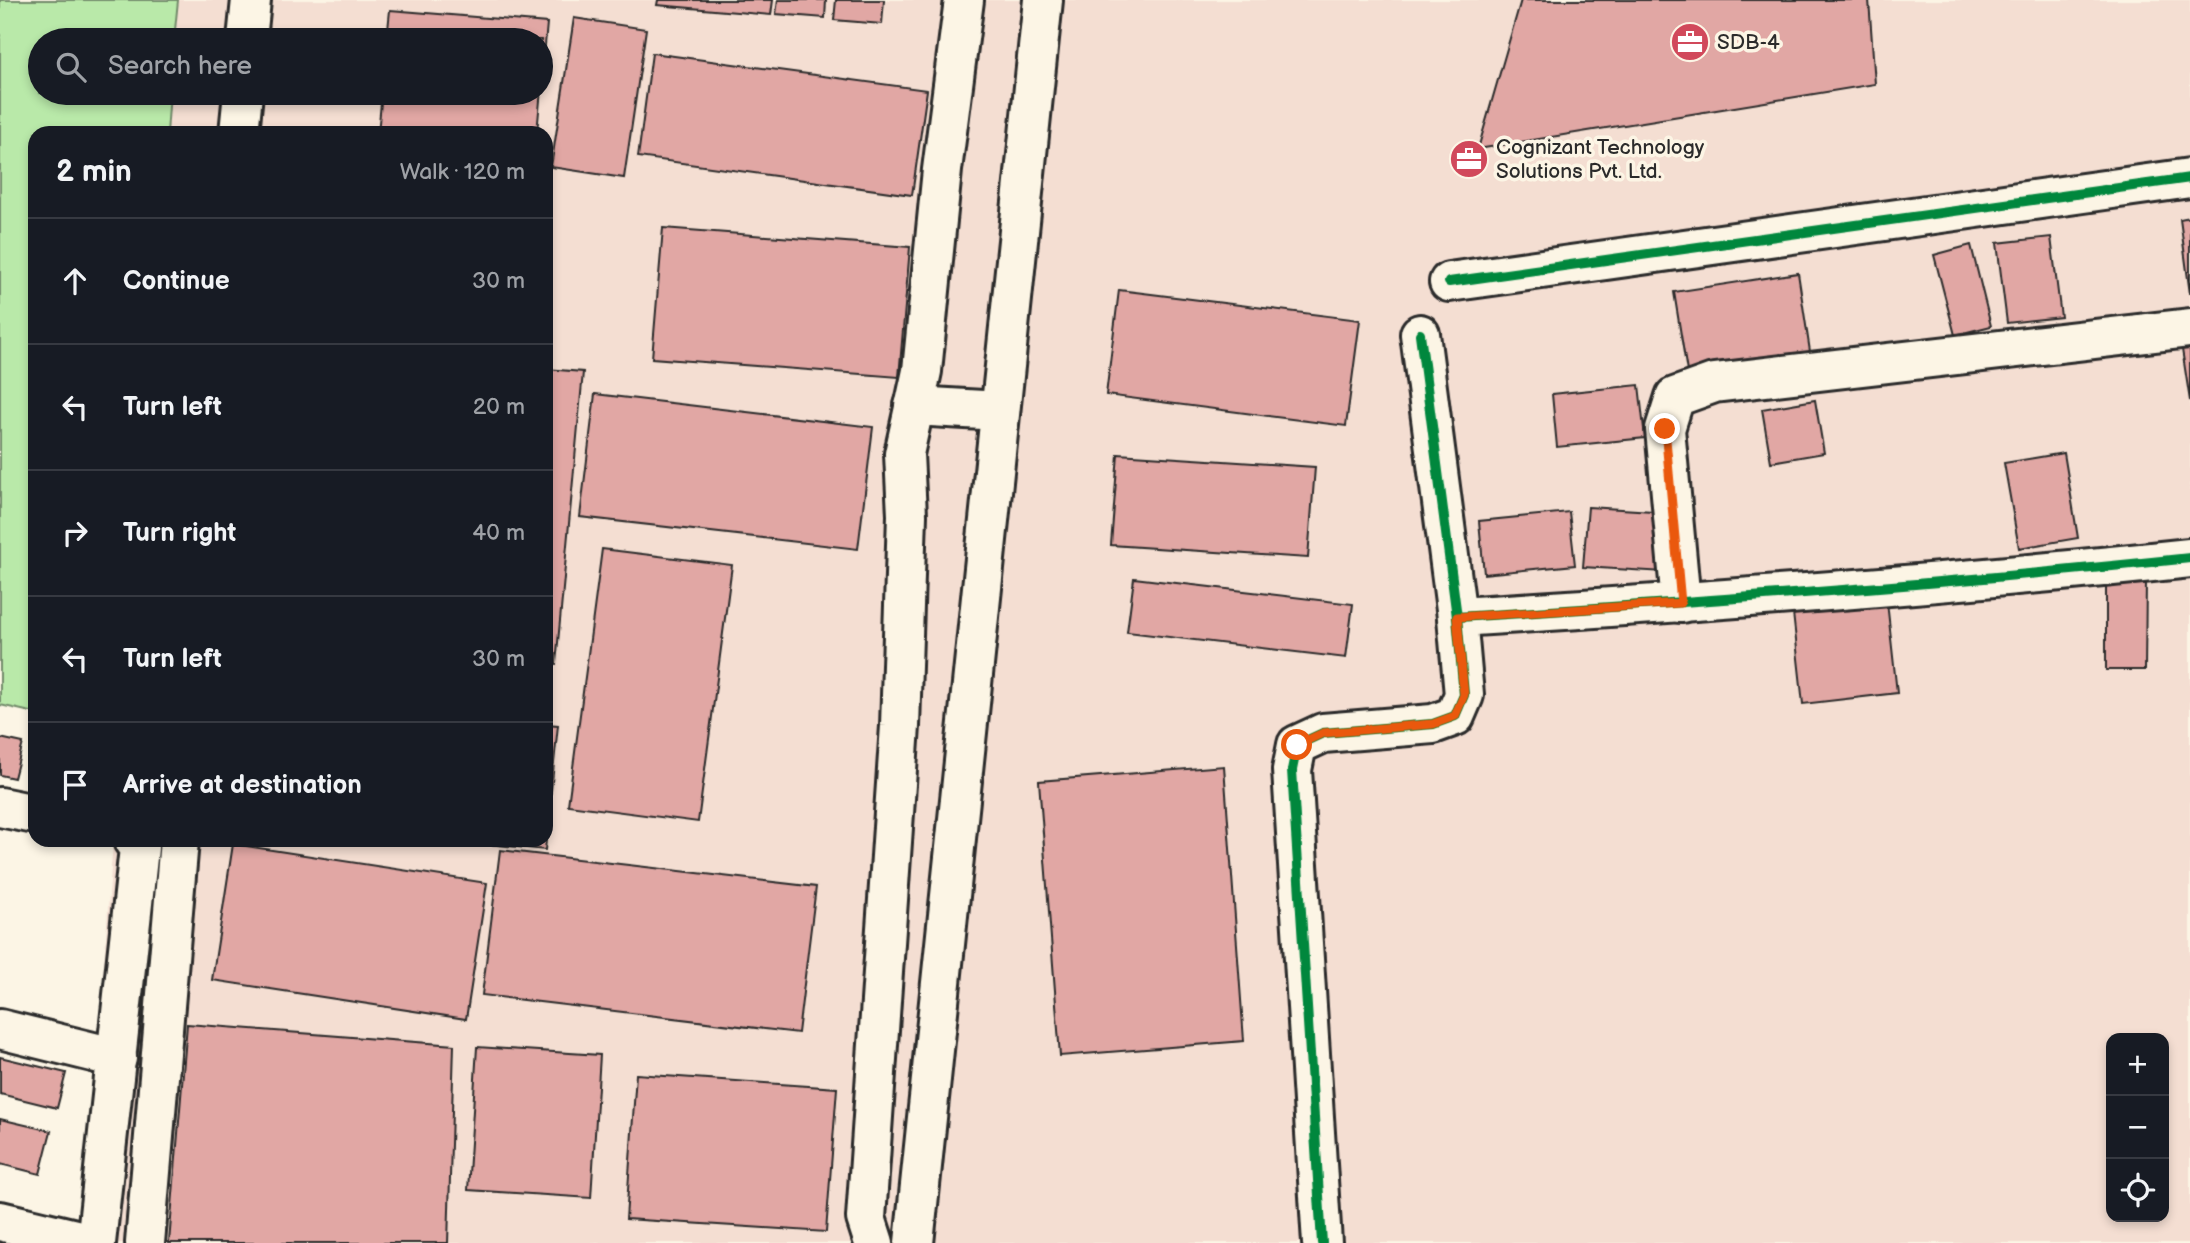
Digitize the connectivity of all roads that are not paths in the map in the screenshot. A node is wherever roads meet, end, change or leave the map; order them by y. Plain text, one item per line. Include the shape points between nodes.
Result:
1 (251, 0) edge
2 (964, 0) edge
3 (1043, 0) edge
4 (248, 28) edge
5 (242, 105) edge
6 (241, 126) edge
7 (2190, 178) edge
8 (1449, 282) dead end
9 (2190, 328) edge
10 (1420, 334) dead end
11 (915, 406) junction
12 (1000, 411) junction
13 (2190, 558) edge
14 (1681, 603) junction
15 (1457, 617) junction
16 (0, 807) edge
17 (28, 813) edge
18 (138, 847) edge
19 (178, 847) edge
20 (0, 1029) edge
21 (117, 1058) junction
22 (0, 1220) edge
23 (94, 1243) edge
24 (145, 1243) edge
25 (874, 1243) edge
26 (914, 1243) edge
27 (1322, 1243) edge

1 - 4 street
2 - 11 street
3 - 12 street
5 - 6 street
7 - 8 street
9 - 14 street via 1714,383 1675,397 1665,429
10 - 15 street
11 - 12 street
11 - 25 street via 904,454 907,515 900,726 866,1218
12 - 26 street
13 - 14 street via 2016,577
14 - 15 street
15 - 27 street via 1464,695 1455,716 1433,724 1323,733 1297,745 1292,770
16 - 17 street
18 - 21 street
19 - 24 street
20 - 21 street
21 - 23 street
22 - 23 street

